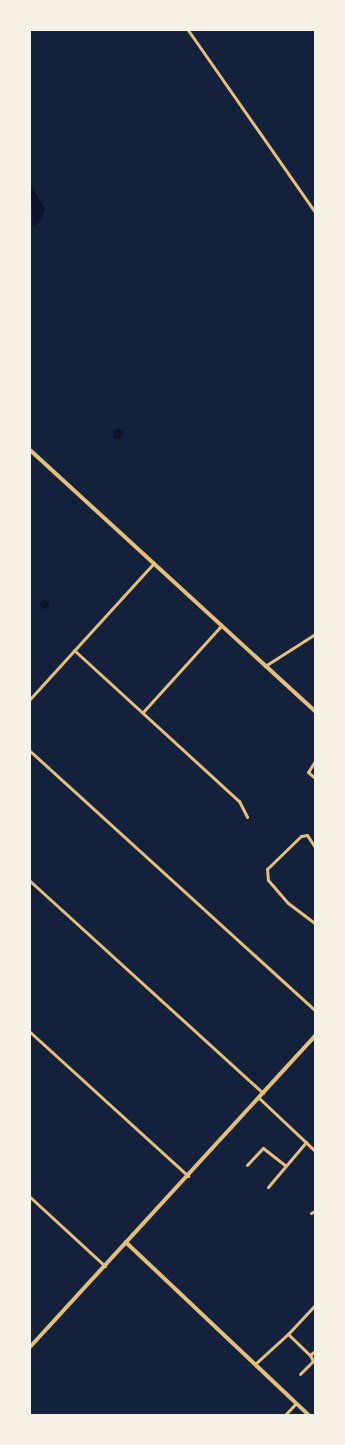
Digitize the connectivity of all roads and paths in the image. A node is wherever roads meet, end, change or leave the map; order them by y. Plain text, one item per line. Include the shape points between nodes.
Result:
1 (188, 30) edge
2 (315, 212) edge
3 (30, 450) edge
4 (153, 564) junction
5 (221, 626) junction
6 (315, 634) edge
7 (74, 650) junction
8 (265, 666) junction
9 (30, 699) edge
10 (315, 711) edge
11 (142, 712) junction
12 (30, 751) edge
13 (315, 761) edge
14 (315, 778) edge
15 (248, 817) dead end
16 (315, 847) edge
17 (30, 881) edge
18 (315, 923) edge
19 (315, 1010) edge
20 (30, 1032) edge
21 (315, 1036) edge
22 (263, 1093) junction
23 (259, 1098) junction
24 (306, 1142) junction
25 (315, 1151) edge
26 (247, 1165) dead end
27 (285, 1165) junction
28 (188, 1176) junction
29 (268, 1187) dead end
30 (30, 1197) edge
31 (126, 1242) junction
32 (105, 1266) junction
33 (315, 1305) edge
34 (288, 1334) junction
35 (30, 1347) edge
36 (315, 1351) edge
37 (310, 1355) junction
38 (255, 1364) junction
39 (300, 1374) dead end
40 (296, 1403) junction
41 (285, 1415) edge
42 (309, 1415) edge

1 - 2 street
3 - 4 main road
4 - 5 main road
4 - 7 street
5 - 8 main road
5 - 11 street
6 - 8 street
7 - 9 street
7 - 11 street
8 - 10 main road
11 - 15 street via 239,801
12 - 19 street
13 - 14 street via 308,772
16 - 18 street via 307,835 301,836 267,869 268,880 273,886
17 - 22 street
20 - 28 street
21 - 22 main road
22 - 23 main road
23 - 24 street
23 - 28 main road
24 - 25 street
24 - 27 street
26 - 27 street via 263,1148
27 - 29 street
28 - 31 main road
30 - 32 street
31 - 32 main road
31 - 38 street
32 - 35 main road
33 - 34 street
34 - 37 street
34 - 38 street
36 - 37 street
37 - 39 street via 312,1361
38 - 40 street
40 - 41 street
40 - 42 street

